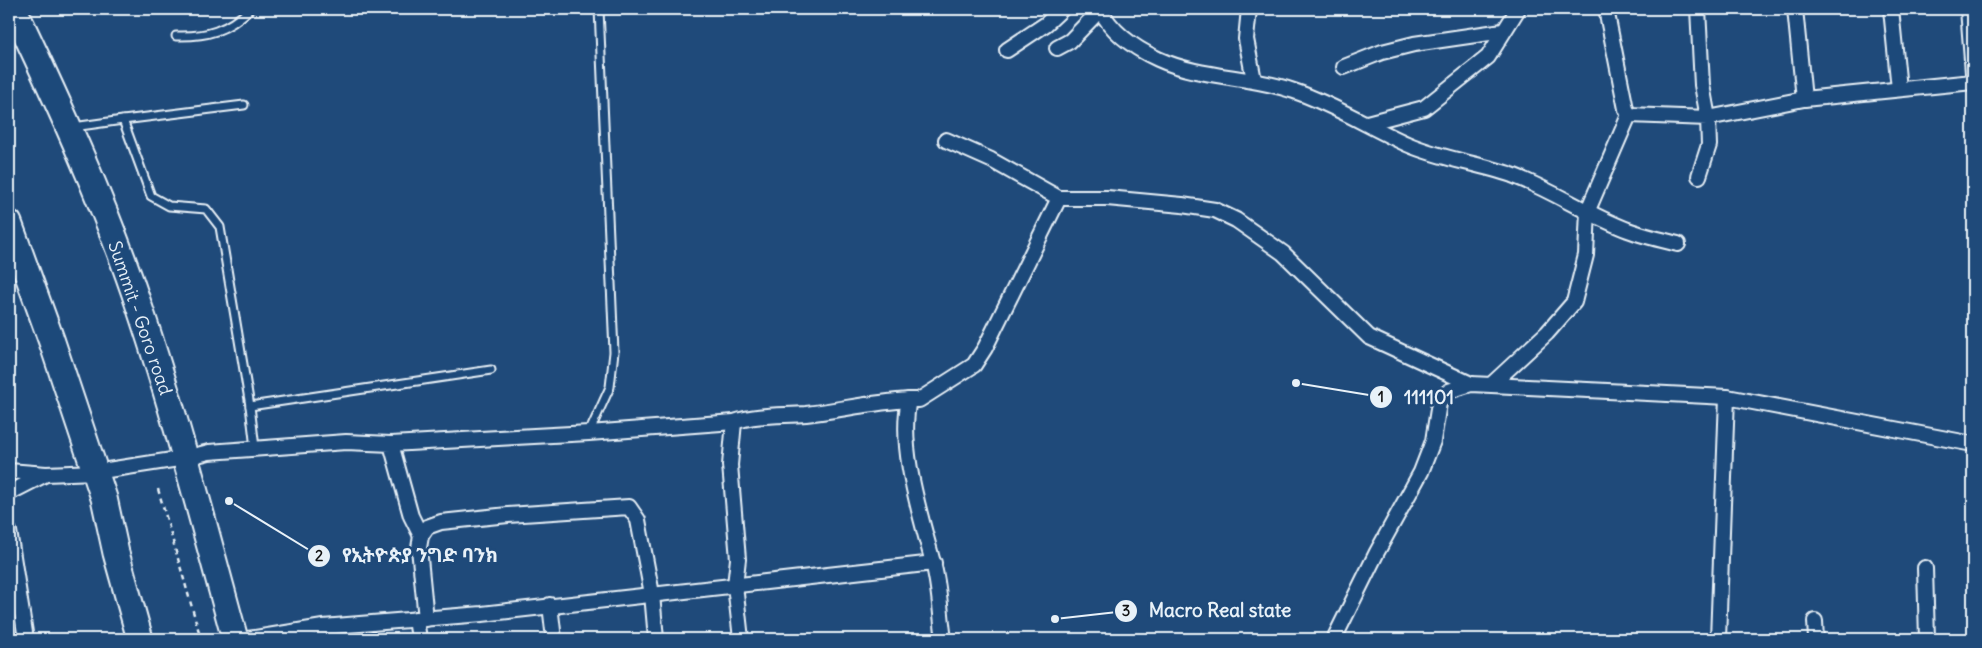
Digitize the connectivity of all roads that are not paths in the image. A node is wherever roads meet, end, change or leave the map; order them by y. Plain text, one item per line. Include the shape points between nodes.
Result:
1 (14, 9) edge
2 (250, 9) edge
3 (599, 9) edge
4 (1062, 9) edge
5 (1100, 9) edge
6 (1249, 9) edge
7 (1518, 9) edge
8 (1606, 9) edge
9 (1698, 9) edge
10 (1795, 9) edge
11 (1891, 9) edge
12 (1968, 9) edge
13 (1503, 31) junction
14 (176, 36) dead end
15 (1058, 48) dead end
16 (1007, 50) dead end
17 (1344, 67) dead end
18 (1973, 73) edge
19 (1254, 80) junction
20 (1973, 82) edge
21 (1899, 89) junction
22 (1804, 99) junction
23 (244, 105) dead end
24 (1629, 115) junction
25 (1708, 118) junction
26 (123, 120) junction
27 (1366, 123) junction
28 (68, 128) junction
29 (946, 140) dead end
30 (1699, 176) dead end
31 (1059, 198) junction
32 (1588, 210) junction
33 (9, 223) edge
34 (1678, 244) dead end
35 (491, 370) dead end
36 (1471, 384) junction
37 (1492, 384) junction
38 (1727, 397) junction
39 (909, 400) junction
40 (250, 406) junction
41 (734, 422) junction
42 (589, 433) junction
43 (391, 444) junction
44 (1973, 444) edge
45 (256, 448) junction
46 (185, 458) junction
47 (9, 471) edge
48 (95, 472) junction
49 (46, 474) junction
50 (9, 493) edge
51 (9, 531) edge
52 (421, 536) junction
53 (934, 563) junction
54 (1925, 568) dead end
55 (735, 586) junction
56 (652, 594) junction
57 (550, 606) junction
58 (421, 619) junction
59 (1814, 622) dead end
60 (26, 639) edge
61 (140, 639) edge
62 (235, 639) edge
63 (248, 639) edge
64 (419, 639) edge
65 (554, 639) edge
66 (656, 639) edge
67 (741, 639) edge
68 (944, 639) edge
69 (1334, 639) edge
70 (1718, 639) edge
71 (1816, 639) edge
72 (1927, 639) edge

1 - 28 highway, Summit - Goro road
2 - 14 lane via 235,23 201,37
3 - 42 lane via 614,352 610,387
4 - 16 street
5 - 15 street via 1070,41
5 - 19 street via 1119,34 1159,60
6 - 19 street via 1246,38
7 - 13 street
8 - 24 street
9 - 25 street via 1702,86
10 - 22 street
11 - 21 street
12 - 18 street
13 - 17 street via 1414,44
13 - 27 street via 1488,57 1424,108
19 - 27 street via 1295,91
20 - 21 street
21 - 22 street
22 - 25 street
23 - 26 lane
24 - 25 street
24 - 32 street
25 - 30 street via 1709,145
26 - 28 lane
26 - 40 lane via 151,196 169,206 206,210 220,227
27 - 32 street via 1436,155 1509,174
28 - 46 highway, Summit - Goro road via 140,308
29 - 31 street
31 - 36 street via 1107,198 1215,210 1236,220 1284,253 1369,337
31 - 39 street via 974,365 919,400
32 - 34 street via 1628,230
32 - 37 street via 1586,256 1574,302 1547,333
33 - 48 highway
35 - 40 lane
36 - 37 street
36 - 69 street via 1449,391 1439,403 1433,441 1421,472
37 - 38 street
38 - 44 street
38 - 70 street
39 - 41 street
39 - 53 street via 904,419 907,443 923,528
40 - 45 lane
41 - 42 street
41 - 55 street via 730,465 738,559
42 - 43 street
43 - 45 street via 346,442
43 - 52 street via 410,516
45 - 46 street via 209,452
46 - 48 street
46 - 62 highway, Summit - Goro road
47 - 49 street
48 - 49 street
48 - 61 highway
49 - 50 street
51 - 60 street
52 - 56 street via 427,527 441,522 629,507 638,520
52 - 58 street
53 - 55 street
53 - 68 street
54 - 72 street
55 - 56 street
55 - 67 street
56 - 57 street
56 - 66 street
57 - 58 street
57 - 65 street
58 - 63 street via 323,627
58 - 64 street
59 - 71 street

